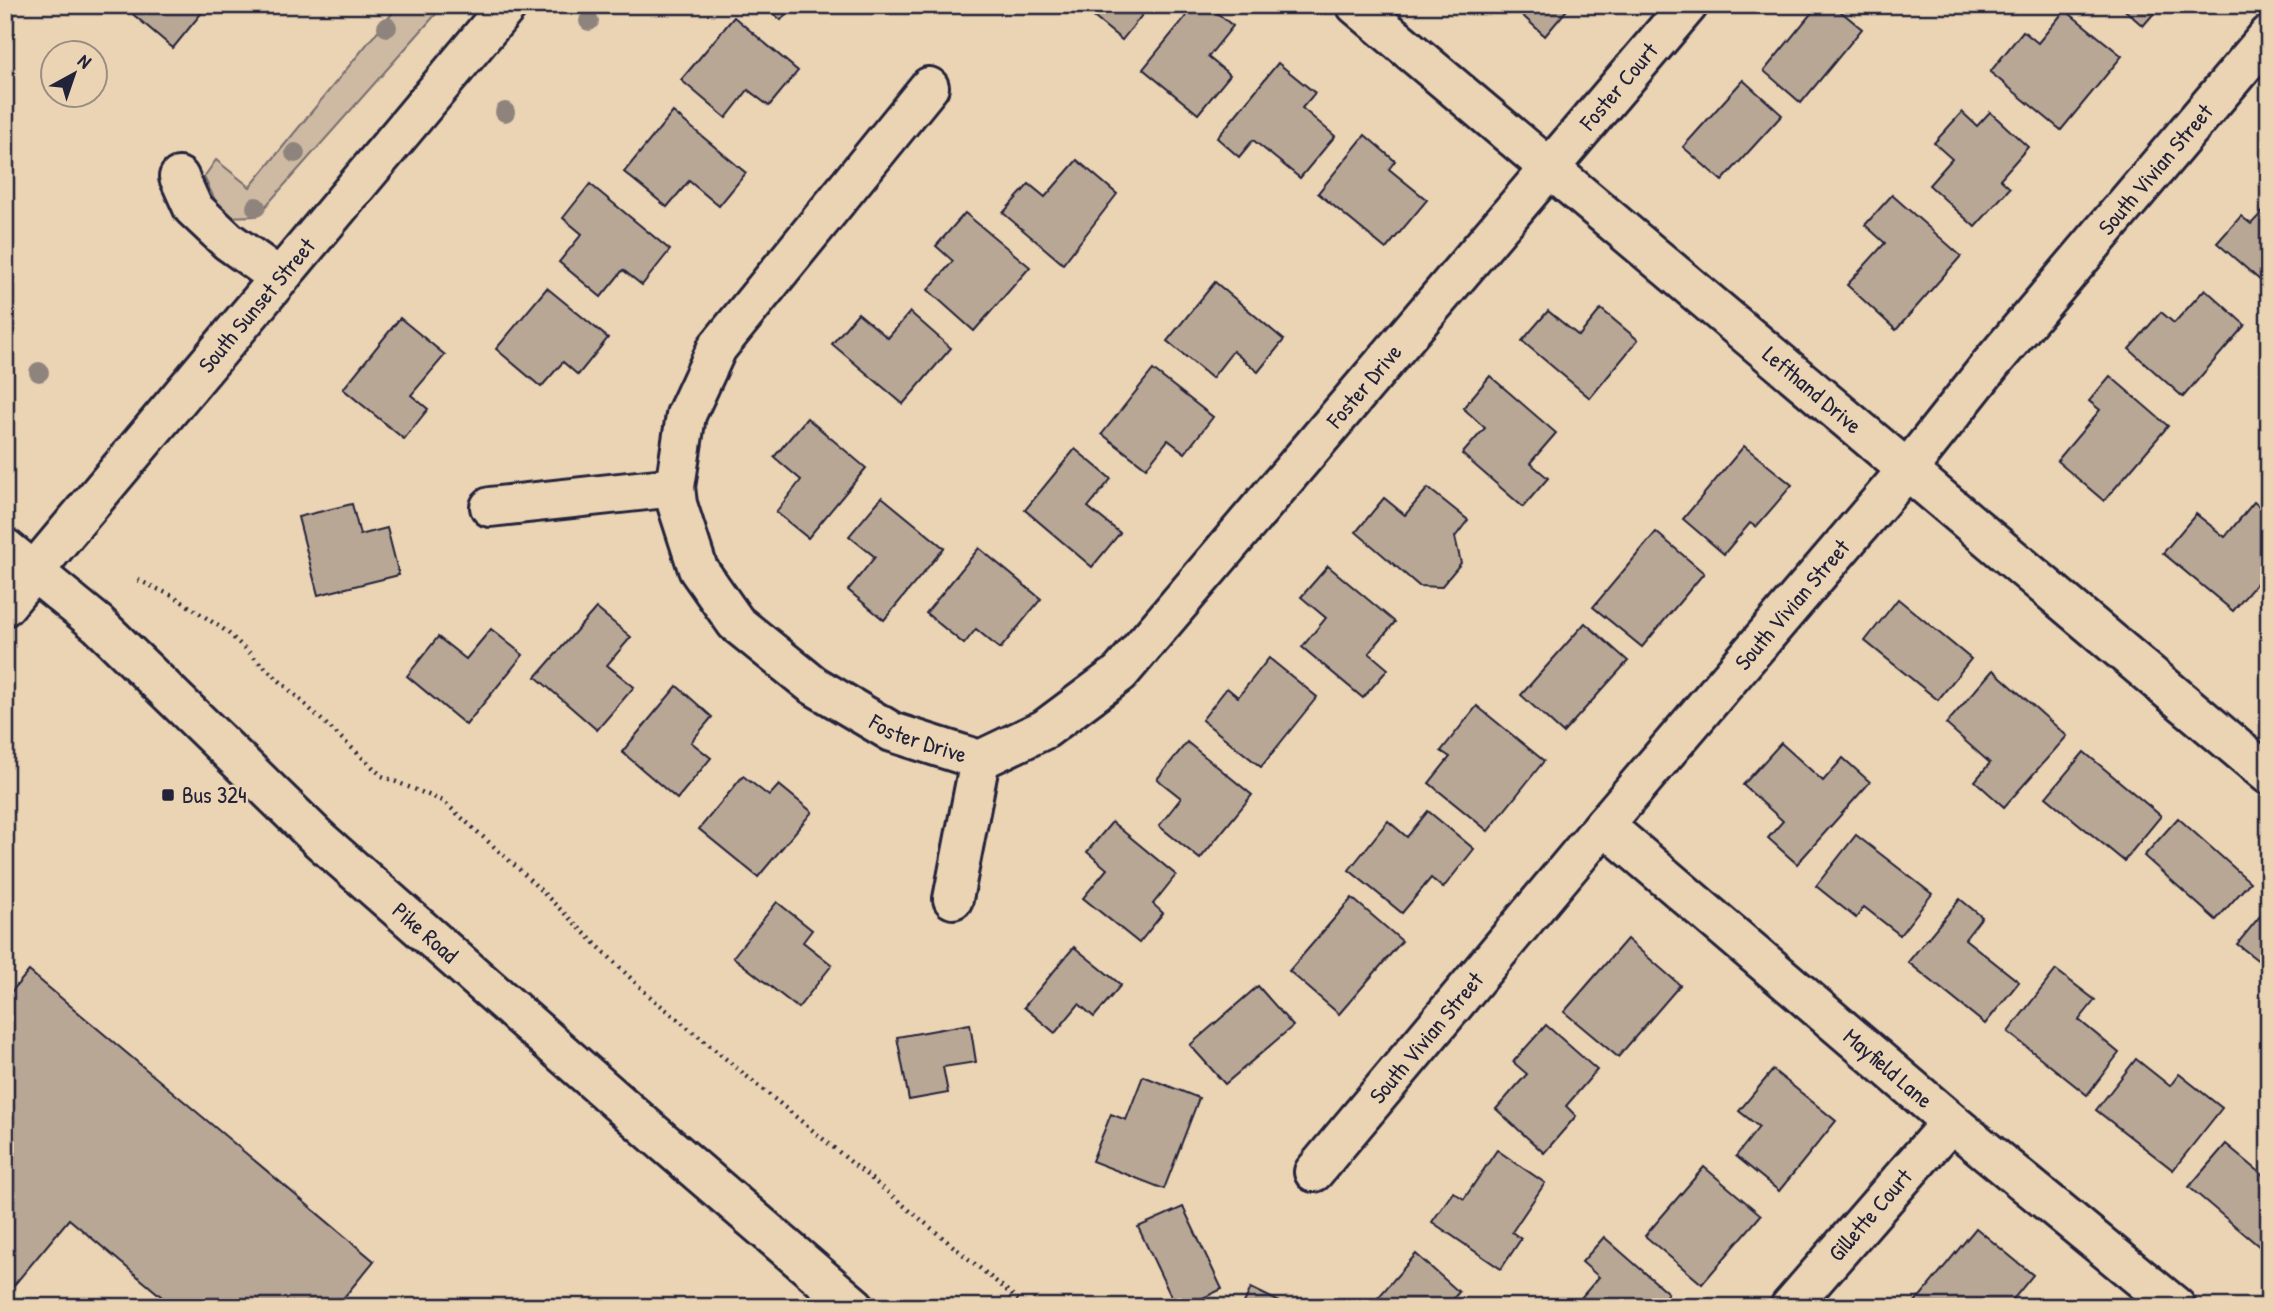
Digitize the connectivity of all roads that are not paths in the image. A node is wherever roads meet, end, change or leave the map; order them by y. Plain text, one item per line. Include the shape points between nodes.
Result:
1 (508, 5) edge
2 (1356, 5) edge
3 (1688, 5) edge
4 (2269, 35) edge
5 (929, 87) dead end
6 (1550, 170) junction
7 (179, 177) dead end
8 (279, 278) junction
9 (1906, 470) junction
10 (675, 488) junction
11 (490, 507) dead end
12 (5, 548) edge
13 (34, 572) junction
14 (5, 606) edge
15 (980, 760) junction
16 (2269, 775) edge
17 (1604, 825) junction
18 (953, 899) dead end
19 (1951, 1122) junction
20 (1314, 1172) dead end
21 (855, 1307) edge
22 (1790, 1307) edge
23 (2176, 1307) edge

1 - 8 street, South Sunset Street
2 - 6 street, Lefthand Drive
3 - 6 street, Foster Court
4 - 9 street, South Vivian Street
5 - 10 street, Foster Drive via 717,348 686,415
6 - 9 street, Lefthand Drive
6 - 15 street, Foster Drive via 1120,673 1045,729
7 - 8 street via 193,208
8 - 13 street, South Sunset Street
9 - 16 street, Lefthand Drive
9 - 17 street, South Vivian Street
10 - 11 street
10 - 15 street, Foster Drive via 698,569 736,623 813,685 892,732
12 - 13 street, Pike Road
13 - 14 street, South Sunset Street
13 - 21 street, Pike Road via 98,624 320,840
15 - 18 street
17 - 19 street, Mayfield Lane
17 - 20 street, South Vivian Street
19 - 22 street, Gillette Court
19 - 23 street, Mayfield Lane

